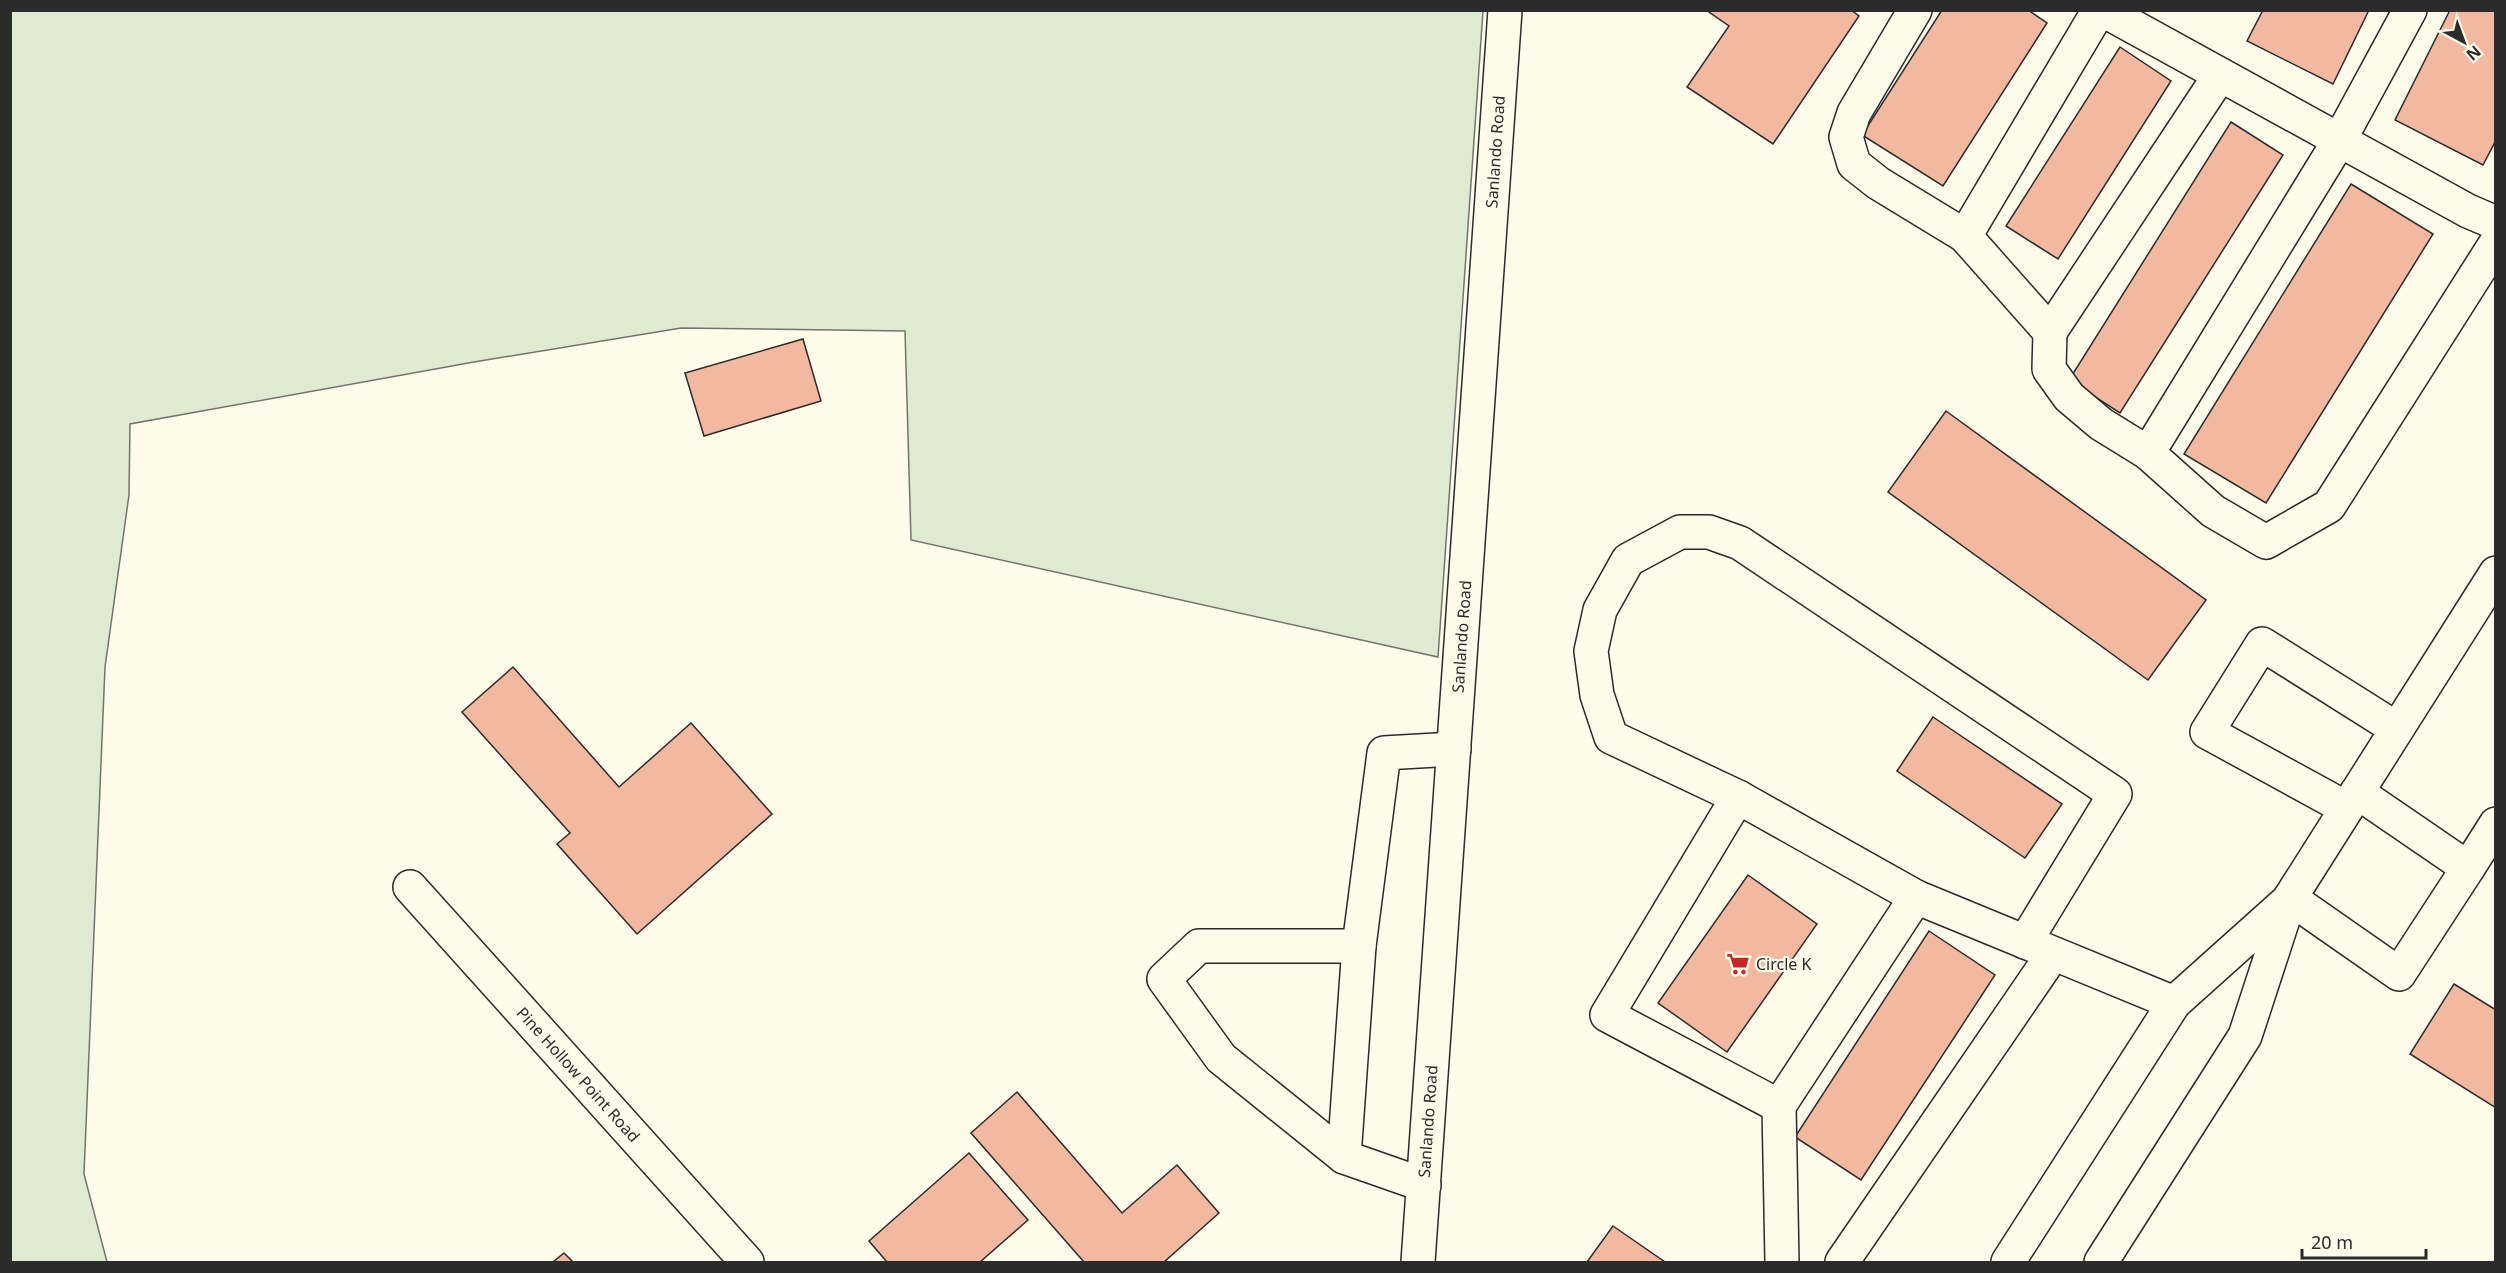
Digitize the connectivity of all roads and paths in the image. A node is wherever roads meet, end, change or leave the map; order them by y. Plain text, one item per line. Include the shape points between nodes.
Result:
1 (1505, 10) edge
2 (1915, 10) edge
3 (2101, 10) edge
4 (2410, 10) edge
5 (2220, 75) junction
6 (2339, 141) junction
7 (2496, 223) edge
8 (1965, 236) junction
9 (2496, 243) edge
10 (2050, 332) junction
11 (2148, 453) junction
12 (2496, 573) edge
13 (2397, 729) junction
14 (1454, 749) junction
15 (1738, 797) junction
16 (2352, 800) junction
17 (2496, 824) edge
18 (2468, 868) junction
19 (410, 887) dead end
20 (1916, 897) junction
21 (2290, 898) junction
22 (1359, 946) junction
23 (2039, 948) junction
24 (2174, 1003) junction
25 (1779, 1106) junction
26 (1344, 1157) junction
27 (1424, 1185) junction
28 (747, 1263) edge
29 (1418, 1263) edge
30 (1782, 1263) edge
31 (1842, 1263) edge
32 (2008, 1263) edge
33 (2101, 1263) edge

1 - 14 street, Sanlando Road
2 - 8 street via 1854,113 1846,137 1854,164
3 - 5 street
3 - 8 street
4 - 6 street
5 - 6 street
5 - 10 street
6 - 7 street
6 - 11 street
8 - 10 street
9 - 11 street via 2329,506 2266,542 2213,511
10 - 11 street via 2049,369 2069,397 2101,424
12 - 13 street
13 - 16 street
13 - 16 street via 2262,644 2208,732
14 - 22 street via 1384,753
14 - 27 street, Sanlando Road
15 - 20 street
15 - 23 street via 1611,737 1597,695 1591,651 1600,610 1628,560 1680,532 1709,532 1740,543 2115,794
15 - 25 street via 1607,1015
16 - 18 street
16 - 21 street
17 - 18 street
18 - 21 street via 2399,974
19 - 28 street, Pine Hollow Point Road
20 - 23 street
20 - 25 street
21 - 24 street
21 - 33 street via 2245,1036
22 - 26 street
22 - 26 street via 1199,946 1164,979 1221,1058
23 - 24 street
23 - 31 street
24 - 32 street
25 - 30 street
26 - 27 street
27 - 29 street, Sanlando Road

